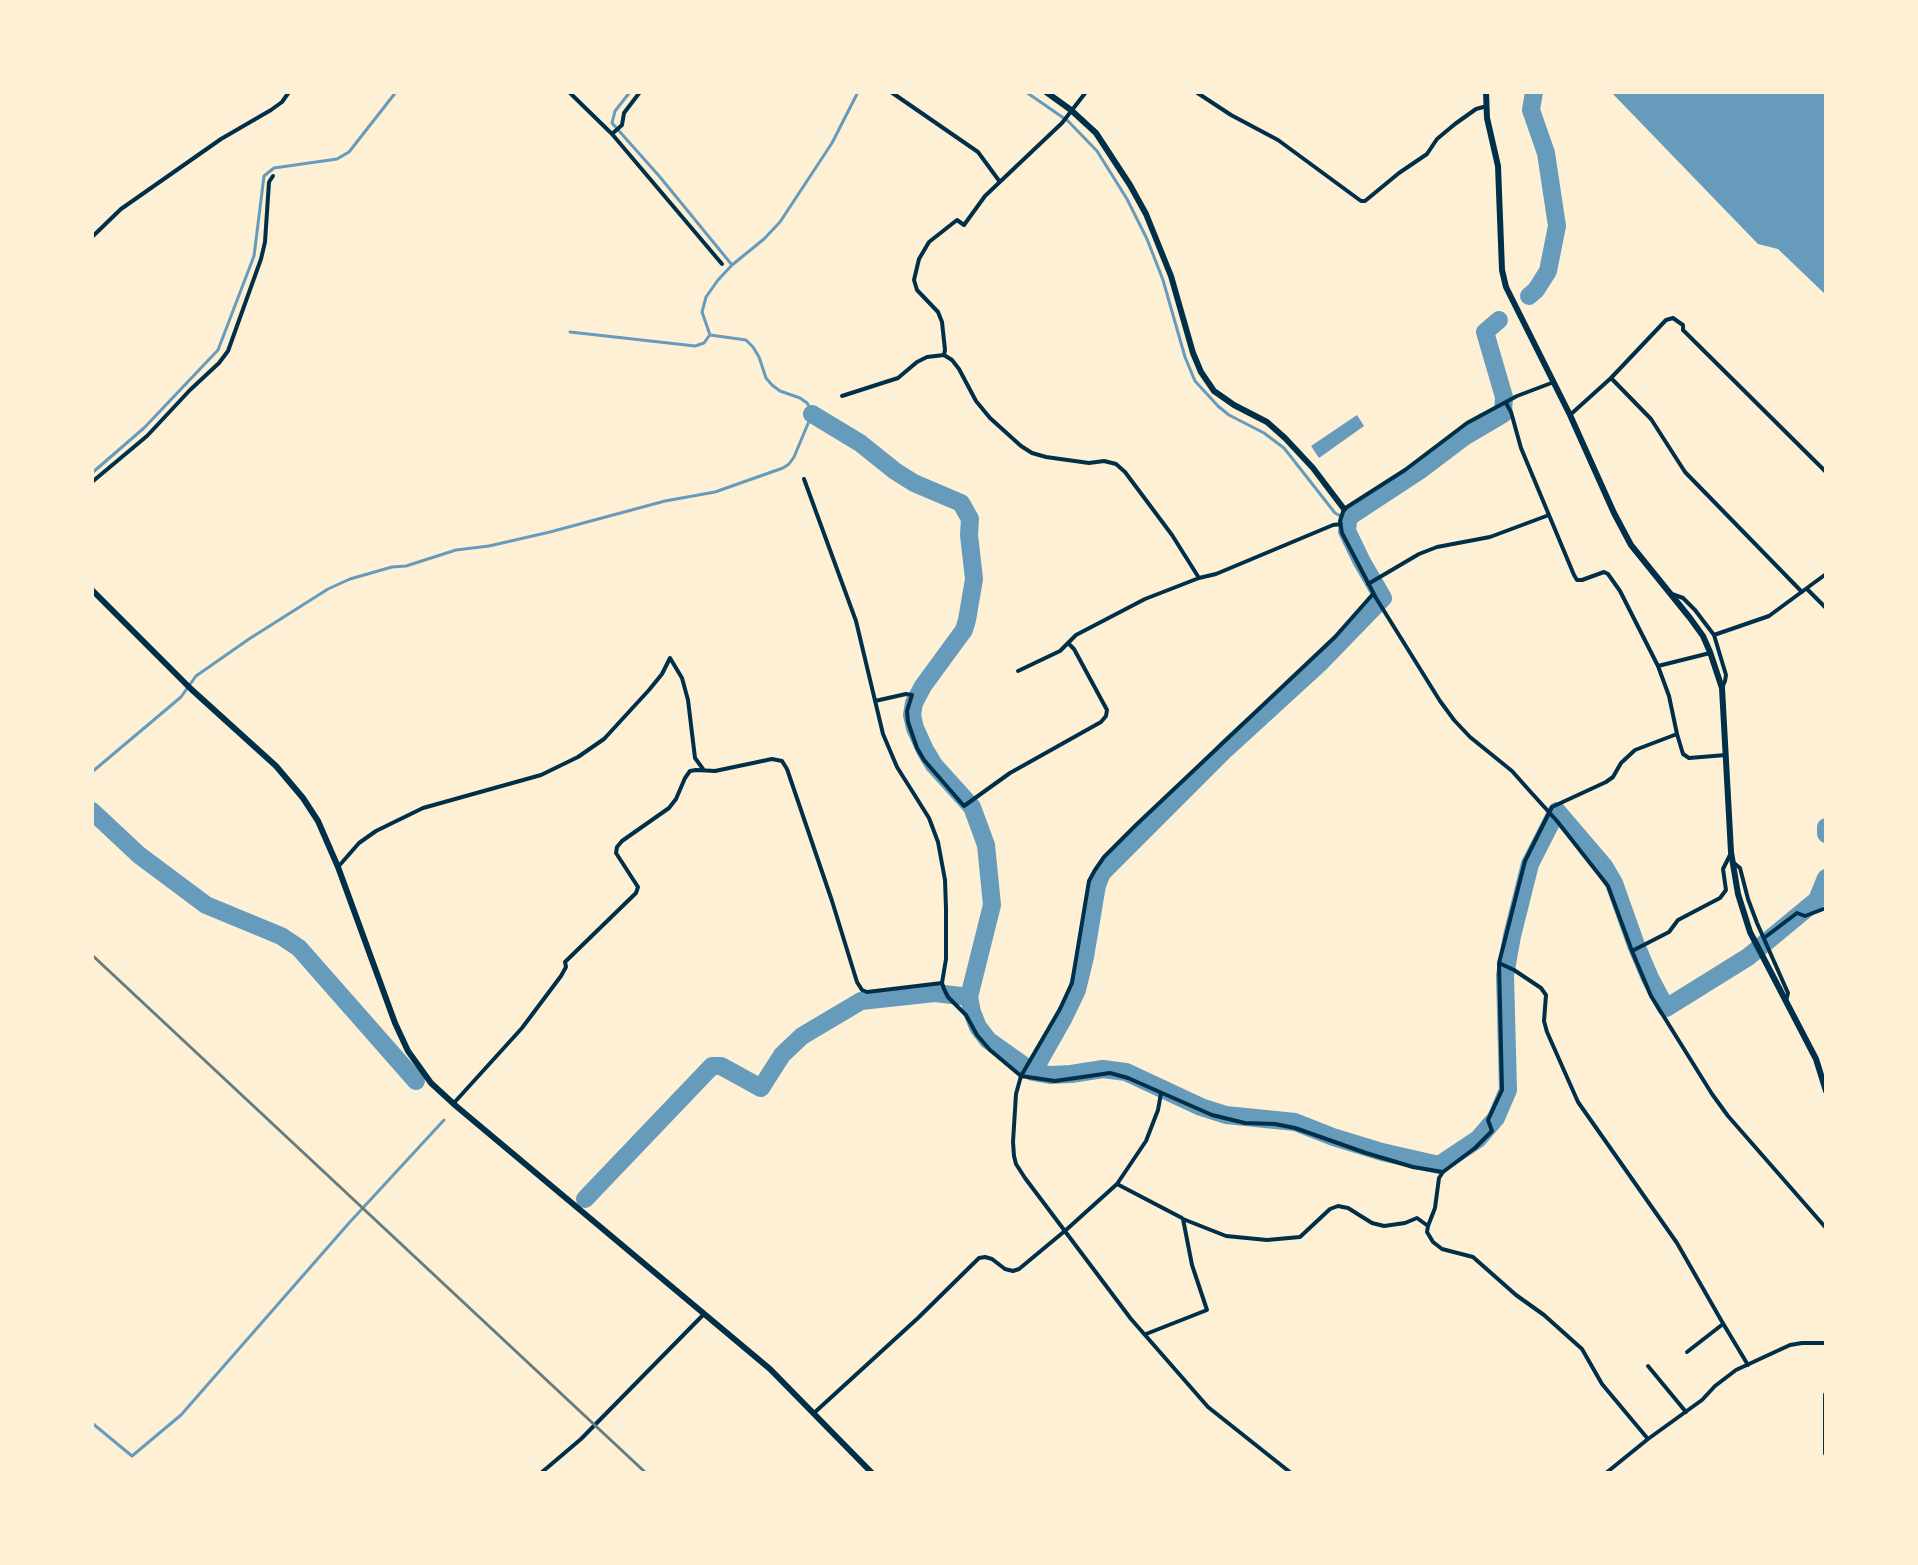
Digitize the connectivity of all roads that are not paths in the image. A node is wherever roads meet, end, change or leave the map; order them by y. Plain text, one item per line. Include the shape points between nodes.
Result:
1 (289, 92) edge
2 (569, 92) edge
3 (640, 92) edge
4 (891, 92) edge
5 (1046, 92) edge
6 (1086, 92) edge
7 (1196, 92) edge
8 (1486, 92) edge
9 (1487, 106) junction
10 (1070, 113) junction
11 (613, 133) junction
12 (273, 176) dead end
13 (1000, 182) junction
14 (92, 237) edge
15 (722, 264) dead end
16 (944, 355) junction
17 (1611, 378) junction
18 (1554, 382) junction
19 (842, 396) dead end
20 (1504, 404) junction
21 (1570, 415) junction
22 (1826, 472) edge
23 (804, 479) dead end
24 (92, 482) edge
25 (1343, 511) junction
26 (1549, 515) junction
27 (1340, 522) junction
28 (1826, 574) edge
29 (1199, 578) junction
30 (1368, 584) junction
31 (92, 590) edge
32 (1804, 590) junction
33 (1670, 593) junction
34 (1375, 596) junction
35 (1826, 608) edge
36 (1716, 634) junction
37 (1068, 643) junction
38 (1710, 652) junction
39 (1658, 666) junction
40 (1018, 671) dead end
41 (1722, 688) junction
42 (875, 701) junction
43 (1677, 734) junction
44 (1726, 755) junction
45 (703, 769) junction
46 (1551, 814) junction
47 (1731, 852) junction
48 (1733, 861) junction
49 (338, 867) junction
50 (1826, 908) edge
51 (1764, 938) junction
52 (1632, 951) junction
53 (1501, 964) junction
54 (942, 983) junction
55 (1786, 1001) junction
56 (1023, 1074) junction
57 (1826, 1091) edge
58 (1161, 1093) junction
59 (453, 1104) junction
60 (1442, 1171) junction
61 (1117, 1184) junction
62 (1183, 1219) junction
63 (1427, 1225) junction
64 (1826, 1228) edge
65 (1066, 1230) junction
66 (704, 1314) junction
67 (1723, 1324) junction
68 (1146, 1334) junction
69 (1826, 1343) edge
70 (1687, 1352) dead end
71 (1748, 1365) junction
72 (1648, 1366) dead end
73 (1826, 1395) edge
74 (1686, 1412) junction
75 (814, 1413) junction
76 (1648, 1439) junction
77 (1826, 1453) edge
78 (541, 1473) edge
79 (872, 1473) edge
80 (1291, 1473) edge
81 (1606, 1473) edge

1 - 14 street via 271,110 121,209
2 - 11 street
3 - 11 street
4 - 13 street via 978,152
5 - 10 main road
6 - 10 street
7 - 9 street via 1278,140 1361,201 1427,154 1455,124
8 - 9 main road
9 - 18 main road via 1498,166 1506,287
10 - 13 street
10 - 25 main road via 1096,133 1146,214 1193,353 1214,391 1285,438
11 - 15 street
12 - 24 street via 261,259 228,351 147,436
13 - 16 street via 964,225 957,220 929,242 919,259 914,280 942,322
16 - 19 street via 927,357 898,378
16 - 29 street via 990,418 1032,453 1116,464
17 - 21 street
17 - 22 street via 1673,318
17 - 32 street via 1651,419 1685,472
18 - 20 street
18 - 21 main road
20 - 25 street via 1467,423
20 - 26 street
21 - 33 main road via 1631,545
23 - 42 street via 856,621
25 - 27 street
26 - 30 street via 1490,537 1437,547
26 - 39 street via 1577,580 1608,574
27 - 29 street
27 - 30 street
28 - 32 street
29 - 37 street via 1145,599
30 - 34 street
31 - 49 main road via 276,766 311,809
32 - 35 street
32 - 36 street via 1769,616
33 - 36 street via 1683,598
33 - 38 main road
34 - 46 street via 1454,720
34 - 56 street via 1104,857 1089,881 1072,983
36 - 41 street via 1726,675
37 - 40 street
37 - 42 street via 1106,716 964,806 917,748 908,722 912,695
38 - 39 street
38 - 41 main road
39 - 43 street
41 - 44 main road
42 - 54 street via 897,767 938,842 946,909
43 - 44 street via 1689,758
43 - 46 street via 1635,750 1613,777 1552,807
44 - 47 main road
45 - 49 street via 695,758 682,678 670,658 604,739 578,757 541,775 423,808 376,831
45 - 54 street via 782,761 862,990
45 - 59 street via 690,771 669,808 617,847 638,887 636,893 565,962 561,976 522,1028
46 - 52 street via 1608,886
46 - 53 street via 1525,861
47 - 48 main road
47 - 52 street via 1720,898
48 - 51 street
48 - 55 main road via 1750,932
49 - 59 main road via 408,1051
50 - 51 street via 1805,916 1797,913
51 - 55 street via 1788,993
52 - 64 street via 1651,996 1712,1094
53 - 60 street via 1502,1090 1488,1123 1492,1129
53 - 67 street via 1546,995 1547,1032 1578,1102 1677,1243
54 - 56 street via 990,1050
55 - 57 main road
56 - 58 street via 1055,1081 1110,1073
56 - 65 street via 1016,1094 1016,1164
58 - 60 street via 1212,1115 1295,1128 1413,1167
58 - 61 street via 1146,1141
59 - 66 main road
60 - 63 street
61 - 62 street
61 - 65 street
62 - 63 street via 1226,1236 1267,1240 1300,1237 1338,1206 1384,1226 1419,1219
62 - 68 street via 1207,1310
63 - 76 street via 1433,1242 1473,1257 1582,1349 1602,1384
65 - 68 street
65 - 75 street via 1013,1271 979,1258
66 - 75 main road
66 - 78 street
67 - 70 street
67 - 71 street
68 - 80 street via 1208,1407
69 - 71 street via 1790,1345
71 - 74 street
72 - 74 street
73 - 77 main road
74 - 76 street
75 - 79 main road
76 - 81 street

